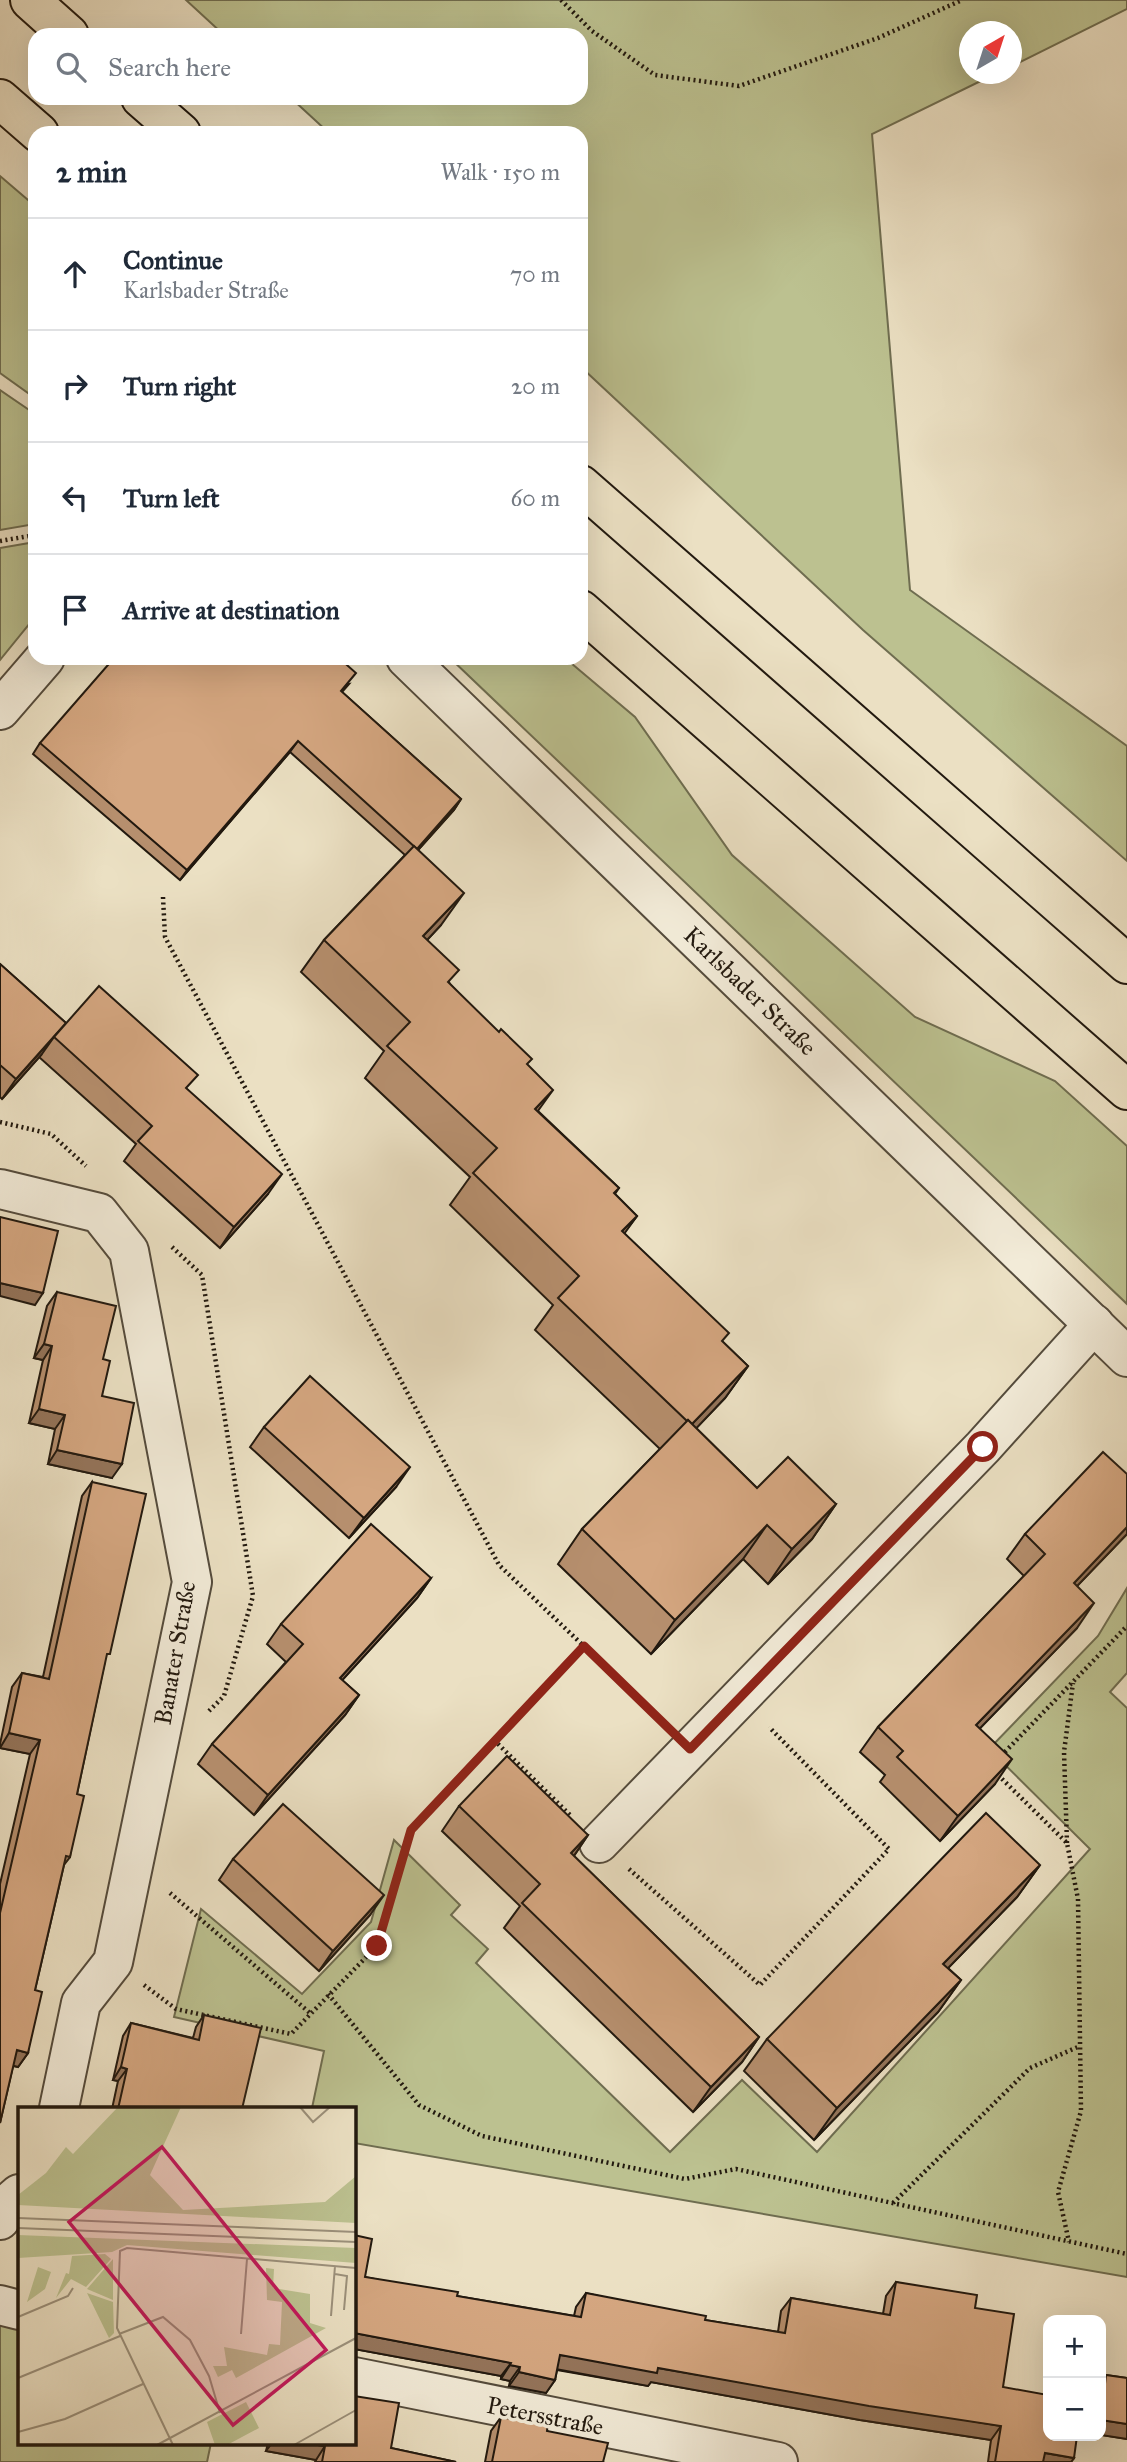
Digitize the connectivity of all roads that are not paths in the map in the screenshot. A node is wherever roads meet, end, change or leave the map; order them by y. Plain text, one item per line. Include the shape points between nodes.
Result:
1 (30, 0) edge
2 (61, 28) edge
3 (0, 99) edge
4 (149, 105) edge
5 (31, 126) edge
6 (173, 126) edge
7 (588, 491) edge
8 (588, 616) edge
9 (39, 665) edge
10 (413, 665) edge
11 (0, 710) edge
12 (1127, 964) edge
13 (1127, 1090) edge
14 (0, 1189) edge
15 (1094, 1324) junction
16 (1127, 1357) edge
17 (599, 1843) road end
18 (59, 2107) edge
19 (18, 2194) edge
20 (0, 2220) edge
21 (0, 2305) edge
22 (18, 2310) edge
23 (355, 2377) edge
24 (778, 2462) edge

1 - 2 highway
3 - 5 highway
4 - 6 highway
7 - 12 highway
8 - 13 highway
9 - 11 street
10 - 15 street, Karlsbader Straße
14 - 18 street, Banater Straße via 99,1213 129,1251 192,1582 113,1962 81,2003
15 - 16 street, Karlsbader Straße
15 - 17 street via 983,1447
19 - 20 street via 5,2206
21 - 22 street
23 - 24 street, Petersstraße

